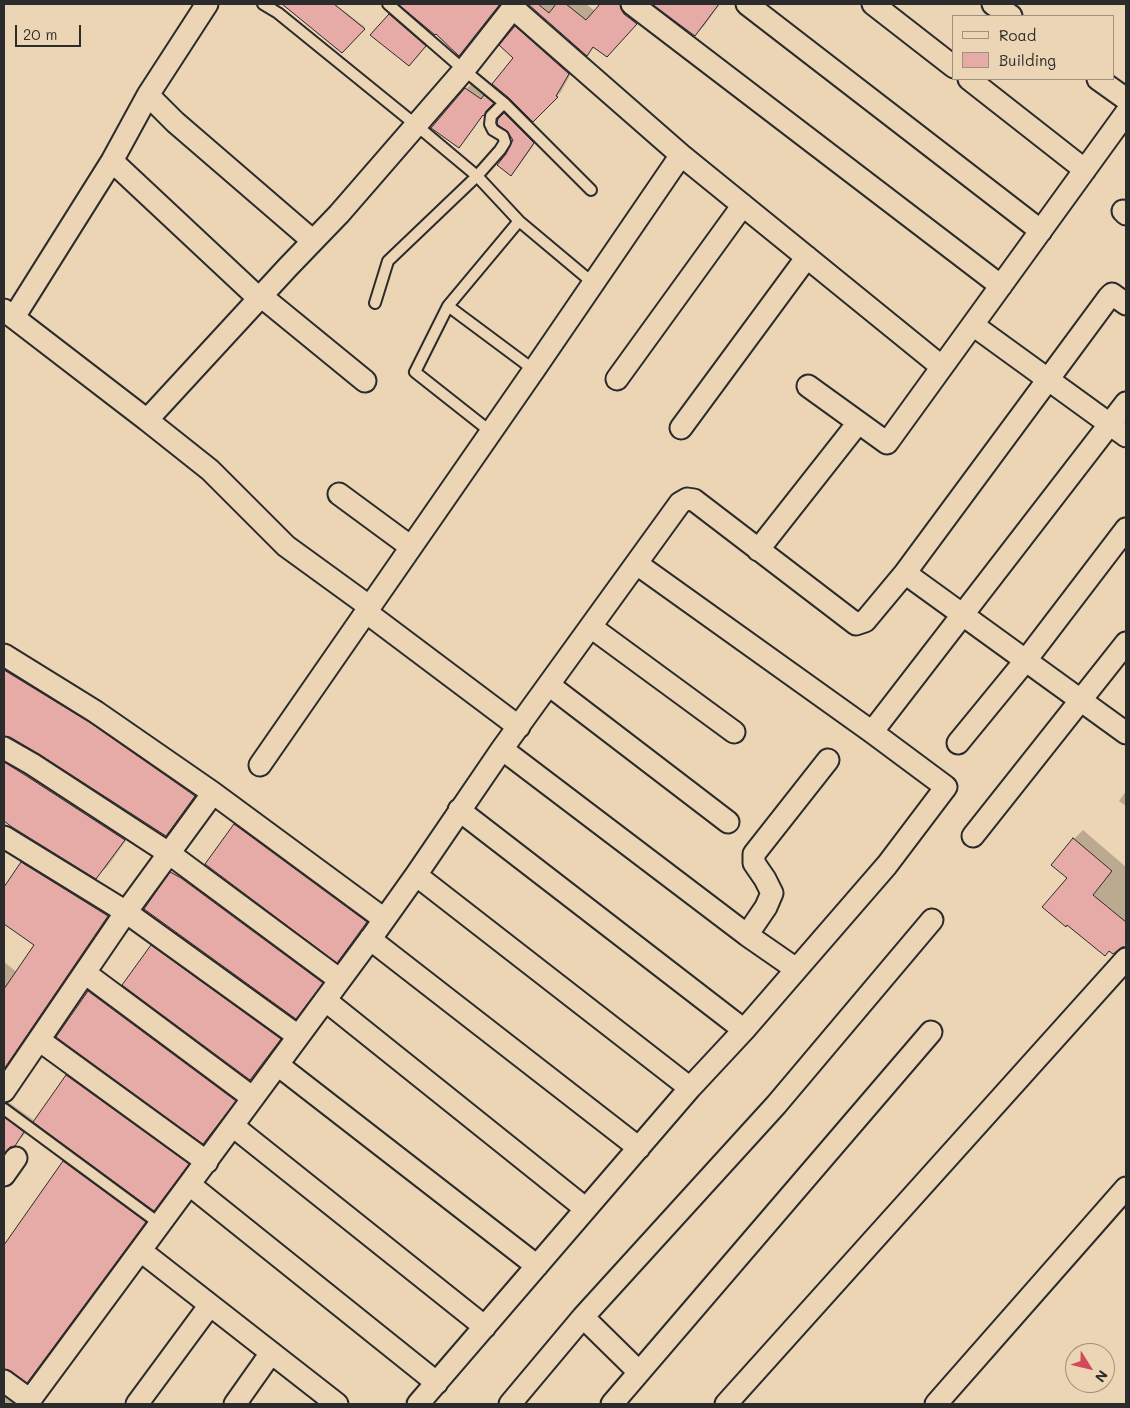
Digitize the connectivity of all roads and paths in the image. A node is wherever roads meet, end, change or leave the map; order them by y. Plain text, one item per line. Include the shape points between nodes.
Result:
1 (207, 4) edge
2 (264, 4) edge
3 (388, 4) edge
4 (632, 4) edge
5 (747, 4) edge
6 (873, 4) edge
7 (993, 4) edge
8 (512, 5) edge
9 (1010, 15) edge
10 (952, 65) edge
11 (464, 70) junction
12 (970, 80) edge
13 (1099, 80) edge
14 (148, 95) junction
15 (1126, 99) edge
16 (504, 103) junction
17 (1126, 113) edge
18 (416, 125) junction
19 (681, 154) junction
20 (112, 161) junction
21 (1085, 170) junction
22 (477, 176) junction
23 (591, 190) dead end
24 (743, 205) junction
25 (519, 221) junction
26 (1040, 231) junction
27 (313, 241) junction
28 (807, 257) junction
29 (592, 283) junction
30 (1001, 286) junction
31 (261, 296) junction
32 (375, 303) dead end
33 (1126, 304) edge
34 (448, 306) junction
35 (9, 314) edge
36 (973, 325) junction
37 (942, 367) junction
38 (534, 370) junction
39 (617, 379) dead end
40 (1048, 379) junction
41 (365, 381) dead end
42 (808, 386) dead end
43 (1126, 404) edge
44 (147, 420) junction
45 (858, 423) junction
46 (681, 428) dead end
47 (1118, 430) edge
48 (491, 432) junction
49 (339, 494) dead end
50 (1126, 529) edge
51 (411, 547) junction
52 (758, 550) junction
53 (637, 564) junction
54 (905, 572) junction
55 (368, 610) junction
56 (963, 615) junction
57 (591, 627) junction
58 (1126, 643) edge
59 (4, 655) edge
60 (1026, 660) junction
61 (549, 685) junction
62 (1081, 700) junction
63 (519, 727) junction
64 (734, 732) dead end
65 (872, 732) junction
66 (1126, 733) edge
67 (958, 743) dead end
68 (4, 748) edge
69 (502, 749) junction
70 (828, 760) dead end
71 (260, 765) dead end
72 (213, 793) junction
73 (460, 810) junction
74 (728, 822) dead end
75 (973, 836) dead end
76 (4, 837) edge
77 (170, 854) junction
78 (416, 874) junction
79 (126, 912) junction
80 (384, 919) junction
81 (932, 920) dead end
82 (747, 935) junction
83 (370, 939) junction
84 (1126, 959) edge
85 (796, 969) junction
86 (85, 973) junction
87 (340, 980) junction
88 (325, 1000) junction
89 (744, 1030) junction
90 (931, 1032) dead end
91 (298, 1036) junction
92 (39, 1040) junction
93 (278, 1065) junction
94 (690, 1088) junction
95 (4, 1091) edge
96 (253, 1098) junction
97 (4, 1109) edge
98 (233, 1126) junction
99 (639, 1148) junction
100 (16, 1158) dead end
101 (207, 1162) junction
102 (4, 1175) edge
103 (190, 1185) junction
104 (1126, 1188) edge
105 (586, 1209) junction
106 (160, 1224) junction
107 (141, 1251) junction
108 (538, 1266) junction
109 (210, 1305) junction
110 (583, 1317) junction
111 (485, 1327) junction
112 (271, 1353) junction
113 (639, 1372) junction
114 (4, 1381) edge
115 (437, 1382) junction
116 (324, 1400) edge
117 (29, 1402) edge
118 (137, 1404) edge
119 (235, 1404) edge
120 (418, 1404) edge
121 (510, 1404) edge
122 (612, 1404) edge
123 (726, 1404) edge
124 (936, 1404) edge

1 - 14 street
2 - 18 lane
3 - 11 lane
4 - 30 street
5 - 26 street
6 - 10 street
7 - 9 street
8 - 11 street
8 - 19 street
11 - 16 lane
11 - 18 street
12 - 21 street
13 - 15 street
14 - 20 street
14 - 27 street
16 - 22 lane via 491,116 490,124 505,142
16 - 23 lane
17 - 21 street
18 - 22 lane
18 - 27 street
19 - 24 street
19 - 29 street
20 - 31 street via 252,292
20 - 35 street
21 - 26 street
22 - 25 lane
22 - 32 lane via 388,261
24 - 28 street
24 - 39 street
25 - 29 lane
25 - 34 lane
26 - 30 street
27 - 31 street
28 - 37 street
28 - 46 street
29 - 38 street
30 - 36 street
31 - 41 street
31 - 44 street
33 - 40 street via 1112,294
34 - 38 lane
34 - 48 lane via 415,372
35 - 44 street
36 - 37 street
36 - 40 street
37 - 45 street via 887,443
38 - 48 street
40 - 47 street
40 - 54 street
42 - 45 street
43 - 47 street
44 - 55 street via 210,470 286,546
45 - 52 street
47 - 56 street
48 - 51 street
49 - 51 street
50 - 60 street
51 - 55 street
52 - 53 street via 694,500 687,499 680,503
52 - 54 street via 856,624 865,621
53 - 57 street
53 - 65 street
54 - 56 street
55 - 63 street
55 - 71 street
56 - 60 street
56 - 65 street
57 - 61 street
57 - 64 street
58 - 62 street
59 - 72 street via 96,712
60 - 62 street
60 - 67 street
61 - 63 street
61 - 74 street
62 - 66 street
62 - 75 street
63 - 69 street
65 - 85 street via 946,787 887,865
68 - 77 street
69 - 73 street
69 - 82 street
70 - 82 street via 754,854 754,863 772,893
72 - 77 street
72 - 80 street
73 - 78 street
73 - 89 street
76 - 79 street
77 - 79 street
77 - 87 street
78 - 80 street
78 - 94 street
79 - 86 street
79 - 91 street
80 - 83 street
81 - 110 street via 776,1105
82 - 85 street
83 - 87 street
83 - 99 street
84 - 123 street
85 - 89 street
86 - 92 street
86 - 96 street
87 - 88 street
88 - 91 street
88 - 105 street
89 - 94 street
90 - 113 street
91 - 93 street
92 - 95 street
92 - 101 street
93 - 96 street
93 - 108 street
94 - 99 street
96 - 98 street
97 - 106 lane
98 - 101 street
98 - 111 street
99 - 105 street
100 - 102 street
101 - 103 street
103 - 106 street
103 - 115 street
104 - 124 street
105 - 108 street
106 - 107 street
107 - 109 street
107 - 117 street
108 - 111 street
109 - 112 street
109 - 118 street
110 - 113 street
110 - 121 street
111 - 115 street
112 - 116 street
112 - 119 street
113 - 122 street
114 - 117 street
115 - 120 street

